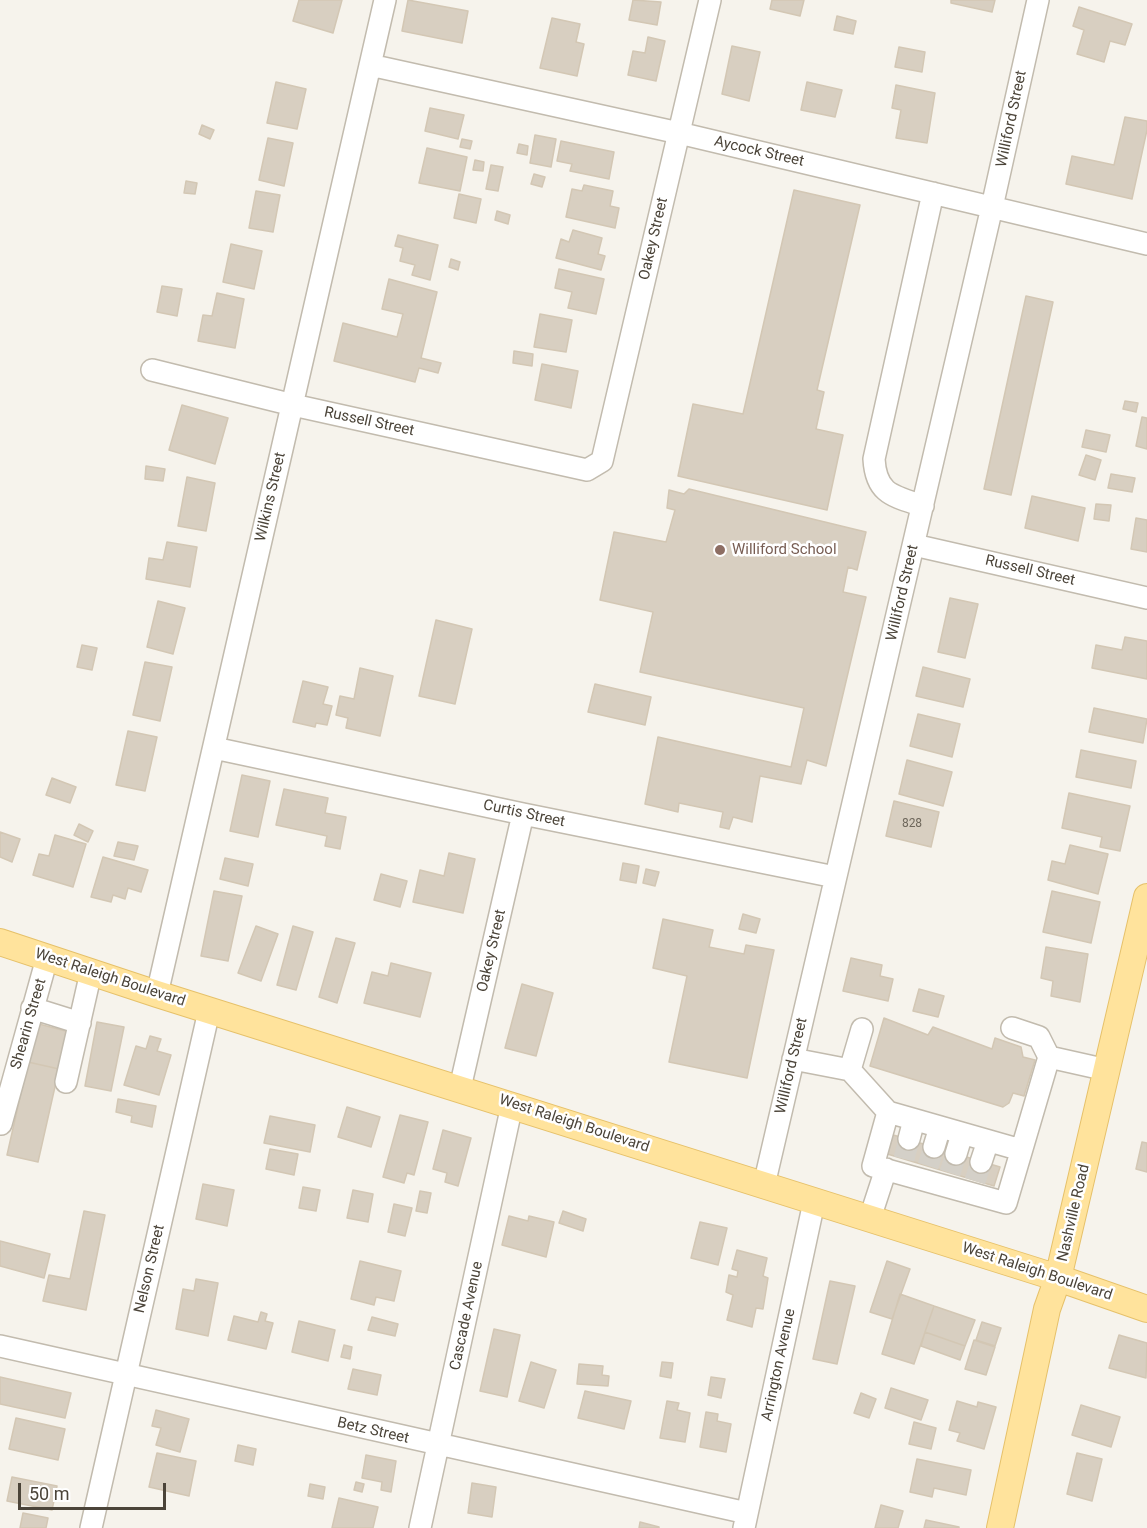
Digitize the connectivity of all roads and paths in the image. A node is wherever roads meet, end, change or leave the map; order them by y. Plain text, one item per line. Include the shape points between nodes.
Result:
1 (385, 0) edge
2 (711, 0) edge
3 (1038, 0) edge
4 (370, 65) junction
5 (679, 134) junction
6 (933, 193) junction
7 (993, 207) junction
8 (1147, 244) edge
9 (152, 370) dead end
10 (292, 405) junction
11 (587, 470) joint
12 (923, 506) junction
13 (914, 545) junction
14 (1147, 598) edge
15 (214, 748) junction
16 (524, 814) junction
17 (835, 877) junction
18 (1147, 897) edge
19 (1144, 929) edge
20 (0, 942) edge
21 (47, 958) junction
22 (91, 972) junction
23 (157, 994) junction
24 (32, 1008) junction
25 (209, 1011) junction
26 (80, 1023) junction
27 (1012, 1028) dead end
28 (862, 1029) dead end
29 (1049, 1057) junction
30 (793, 1059) junction
31 (850, 1070) junction
32 (1107, 1070) junction
33 (66, 1082) dead end
34 (460, 1088) junction
35 (512, 1105) junction
36 (888, 1112) junction
37 (1, 1124) edge
38 (988, 1141) junction
39 (1021, 1150) junction
40 (903, 1152) junction
41 (931, 1155) junction
42 (954, 1162) junction
43 (976, 1178) junction
44 (764, 1185) junction
45 (814, 1202) junction
46 (870, 1218) junction
47 (1058, 1278) junction
48 (1147, 1309) edge
49 (0, 1346) edge
50 (126, 1375) junction
51 (439, 1445) junction
52 (746, 1520) edge
53 (91, 1528) edge
54 (420, 1528) edge
55 (1000, 1528) edge

1 - 4 street, Wilkins Street
2 - 5 street, Oakey Street
3 - 7 street, Williford Street
4 - 5 street, Aycock Street
4 - 10 street, Wilkins Street
5 - 6 street, Aycock Street
5 - 11 street, Oakey Street via 603,461
6 - 7 street, Aycock Street
6 - 12 street via 874,459 875,475 885,491
7 - 8 street, Aycock Street
7 - 12 street, Williford Street
9 - 10 street, Russell Street
10 - 11 street, Russell Street
10 - 15 street, Wilkins Street
12 - 13 street, Williford Street
13 - 14 street, Russell Street
13 - 17 street, Williford Street
15 - 16 street, Curtis Street
15 - 23 street, Wilkins Street
16 - 17 street, Curtis Street
16 - 34 street, Oakey Street
17 - 30 street, Williford Street
18 - 19 main road, Nashville Road
19 - 32 main road, Nashville Road
20 - 21 main road, West Raleigh Boulevard
21 - 22 main road, West Raleigh Boulevard
21 - 24 street, Shearin Street
22 - 23 main road, West Raleigh Boulevard
22 - 26 street
23 - 25 main road, West Raleigh Boulevard
24 - 26 street
24 - 37 street, Shearin Street
25 - 34 main road, West Raleigh Boulevard
25 - 50 street, Nelson Street
26 - 33 street
27 - 29 street via 1039,1037
28 - 31 street
29 - 32 street
29 - 39 street
30 - 31 street
30 - 44 street, Williford Street
31 - 36 street
32 - 47 main road, Nashville Road
34 - 35 main road, West Raleigh Boulevard
35 - 44 main road, West Raleigh Boulevard
35 - 51 street, Cascade Avenue
36 - 40 street
36 - 40 street via 873,1166
38 - 39 street
38 - 42 street
38 - 43 street
39 - 43 street via 1006,1203
40 - 41 street
40 - 41 street
40 - 46 street
41 - 42 street
41 - 42 street
42 - 43 street
44 - 45 main road, West Raleigh Boulevard
45 - 46 main road, West Raleigh Boulevard
45 - 52 street, Arrington Avenue
46 - 47 main road, West Raleigh Boulevard
47 - 48 main road, West Raleigh Boulevard
47 - 55 main road, Nashville Road via 1047,1309
49 - 50 street, Betz Street
50 - 51 street, Betz Street
50 - 53 street, Nelson Street
51 - 52 street, Betz Street
51 - 54 street, Cascade Avenue

